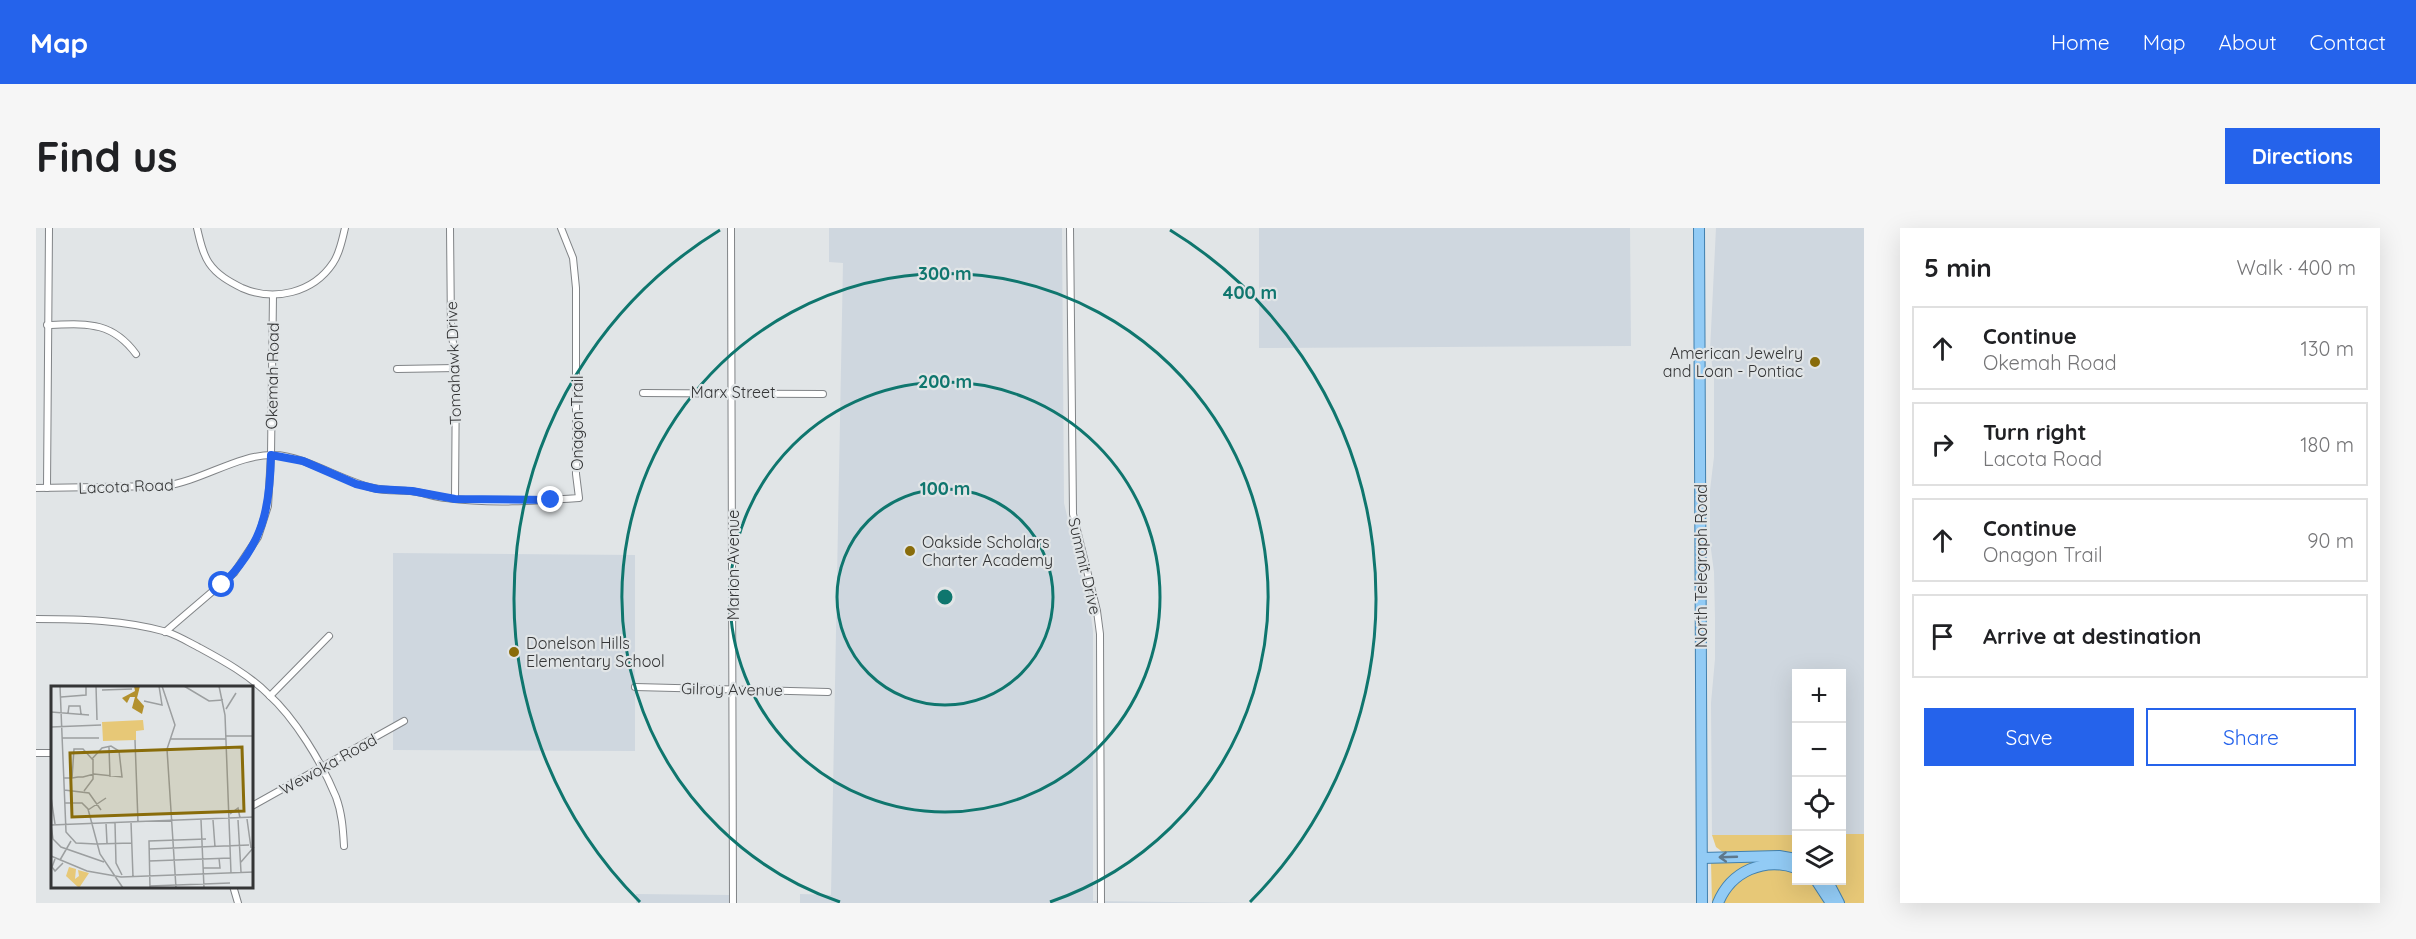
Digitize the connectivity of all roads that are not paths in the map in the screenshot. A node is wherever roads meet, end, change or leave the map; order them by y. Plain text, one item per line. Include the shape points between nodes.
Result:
1 (49, 228) edge
2 (197, 228) edge
3 (345, 228) edge
4 (450, 228) edge
5 (561, 228) edge
6 (731, 228) edge
7 (1070, 228) edge
8 (1700, 228) edge
9 (273, 296) junction
10 (47, 325) junction
11 (136, 354) dead end
12 (456, 368) junction
13 (397, 369) dead end
14 (733, 392) junction
15 (643, 393) dead end
16 (823, 394) dead end
17 (271, 455) junction
18 (36, 488) edge
19 (47, 488) junction
20 (455, 499) junction
21 (36, 619) edge
22 (165, 632) junction
23 (329, 636) dead end
24 (635, 687) dead end
25 (732, 690) junction
26 (828, 692) dead end
27 (270, 696) junction
28 (404, 721) dead end
29 (321, 768) junction
30 (254, 805) edge
31 (344, 846) dead end
32 (1702, 858) junction
33 (1792, 858) edge
34 (1792, 867) edge
35 (1819, 885) edge
36 (1830, 885) edge
37 (233, 888) edge
38 (238, 903) edge
39 (733, 903) edge
40 (1101, 903) edge
41 (1702, 903) edge
42 (1718, 903) edge
43 (1831, 903) edge
44 (1839, 903) edge

1 - 10 street
2 - 9 street via 208,262 216,272 248,290
3 - 9 street via 333,263 313,283 290,294
4 - 12 street, Tomahawk Drive via 451,328
5 - 20 street, Onagon Trail via 573,258 576,288 579,498
6 - 14 street, Marion Avenue
7 - 40 street, Summit Drive via 1072,514 1100,634
8 - 32 main road, North Telegraph Road
9 - 17 street, Okemah Road
10 - 11 street via 103,327 128,342
10 - 19 street
12 - 13 street
12 - 20 street, Tomahawk Drive
14 - 15 street, Marx Street
14 - 16 street, Marx Street
14 - 25 street, Marion Avenue
17 - 19 street, Lacota Road via 256,456 184,483 164,486
17 - 20 street, Lacota Road via 303,461 377,489
17 - 22 street, Okemah Road via 268,506 247,556 222,585
18 - 19 street, Lacota Road
21 - 22 street via 102,621
22 - 27 street via 223,660
23 - 27 street
24 - 25 street, Gilroy Avenue
25 - 26 street, Gilroy Avenue
25 - 39 street, Marion Avenue
27 - 29 street
28 - 29 street, Wewoka Road
29 - 30 street, Wewoka Road
29 - 31 street via 336,797
33 -> 32 main road
32 - 41 main road, North Telegraph Road
34 - 42 main road via 1775,864 1749,870 1728,886
35 - 43 main road
36 - 44 main road
37 - 38 street

